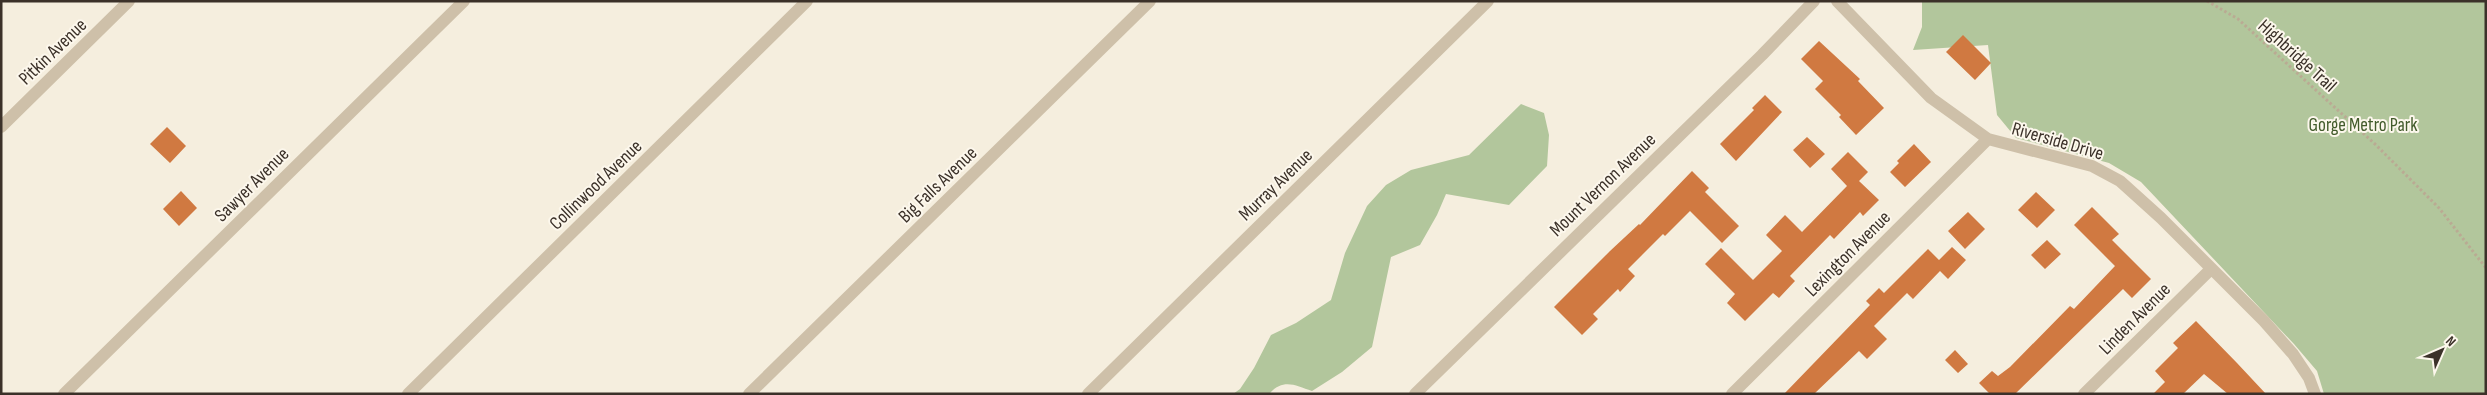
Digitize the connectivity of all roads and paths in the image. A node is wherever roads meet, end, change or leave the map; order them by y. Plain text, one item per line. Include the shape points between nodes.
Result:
1 (129, 1) edge
2 (464, 1) edge
3 (808, 1) edge
4 (1150, 1) edge
5 (1488, 1) edge
6 (1814, 1) edge
7 (1837, 1) edge
8 (2208, 1) edge
9 (1, 127) edge
10 (1988, 139) junction
11 (2486, 268) edge
12 (2211, 269) junction
13 (64, 394) edge
14 (408, 394) edge
15 (750, 394) edge
16 (1088, 394) edge
17 (1415, 394) edge
18 (1732, 394) edge
19 (2084, 394) edge
20 (2315, 394) edge

1 - 9 street, Pitkin Avenue
2 - 13 street, Sawyer Avenue
3 - 14 street, Collinwood Avenue
4 - 15 street, Big Falls Avenue
5 - 16 street, Murray Avenue
6 - 17 street, Mount Vernon Avenue
7 - 10 street, Riverside Drive via 1931,98
8 - 11 path, Highbridge Trail via 2238,19 2376,145 2439,208
10 - 12 street, Riverside Drive via 2092,166 2120,180
10 - 18 street, Lexington Avenue
12 - 19 street, Linden Avenue
12 - 20 street, Riverside Drive via 2292,354 2309,378

